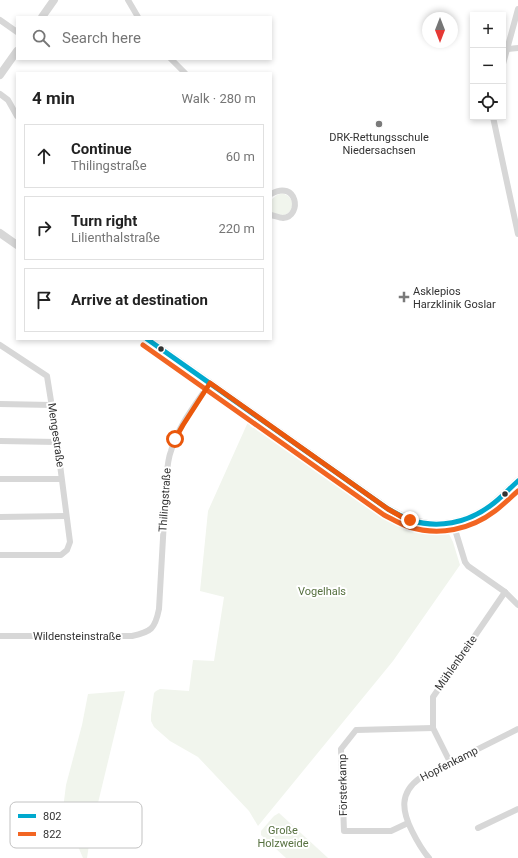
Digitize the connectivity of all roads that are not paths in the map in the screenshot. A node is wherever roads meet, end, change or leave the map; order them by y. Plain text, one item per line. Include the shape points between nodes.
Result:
1 (54, 0) edge
2 (128, 0) edge
3 (518, 8) edge
4 (43, 16) edge
5 (137, 16) edge
6 (0, 20) edge
7 (16, 31) edge
8 (518, 48) edge
9 (507, 49) junction
10 (16, 52) edge
11 (506, 53) edge
12 (172, 60) edge
13 (184, 72) edge
14 (0, 75) edge
15 (0, 94) edge
16 (16, 114) edge
17 (494, 120) edge
18 (272, 194) edge
19 (272, 216) edge
20 (516, 219) edge
21 (0, 233) edge
22 (518, 234) edge
23 (16, 244) edge
24 (148, 340) edge
25 (0, 345) edge
26 (210, 383) junction
27 (0, 404) edge
28 (52, 405) junction
29 (0, 441) edge
30 (57, 442) junction
31 (0, 479) edge
32 (61, 479) junction
33 (518, 480) edge
34 (66, 516) junction
35 (0, 517) edge
36 (453, 523) junction
37 (0, 555) edge
38 (505, 592) junction
39 (518, 605) edge
40 (153, 628) joint
41 (0, 636) edge
42 (433, 728) junction
43 (518, 729) edge
44 (450, 762) junction
45 (518, 809) edge
46 (408, 823) junction
47 (478, 828) dead end
48 (429, 858) edge

1 - 4 street
2 - 5 street
3 - 9 street
6 - 7 street
8 - 9 street
9 - 11 street
10 - 14 street
12 - 13 street
15 - 16 street via 8,100
17 - 20 street
18 - 19 street via 279,190 287,191 296,203 292,214 284,218
20 - 22 street
21 - 23 street
24 - 26 street
25 - 28 street, Mengestraße via 47,376
26 - 36 street via 388,509 420,523
26 - 40 street, Thilingstraße via 183,425 170,452 159,610
27 - 28 street
28 - 30 street, Mengestraße
29 - 30 street
30 - 32 street, Mengestraße
31 - 32 street
32 - 34 street, Mengestraße
33 - 36 street via 487,509
34 - 35 street
34 - 37 street, Mengestraße via 70,542 67,550 61,555
36 - 38 street via 468,566
38 - 39 street
38 - 42 street, Mühlenbreite via 433,697
40 - 41 street, Wildensteinstraße via 132,636
42 - 44 street, Mühlenbreite
42 - 46 street, Försterkamp via 356,730 342,749 344,832 391,831
43 - 44 street, Hopfenkamp
44 - 46 street, Hopfenkamp via 420,778 411,786 404,801
45 - 47 street
46 - 48 street, Hopfenkamp via 418,844

